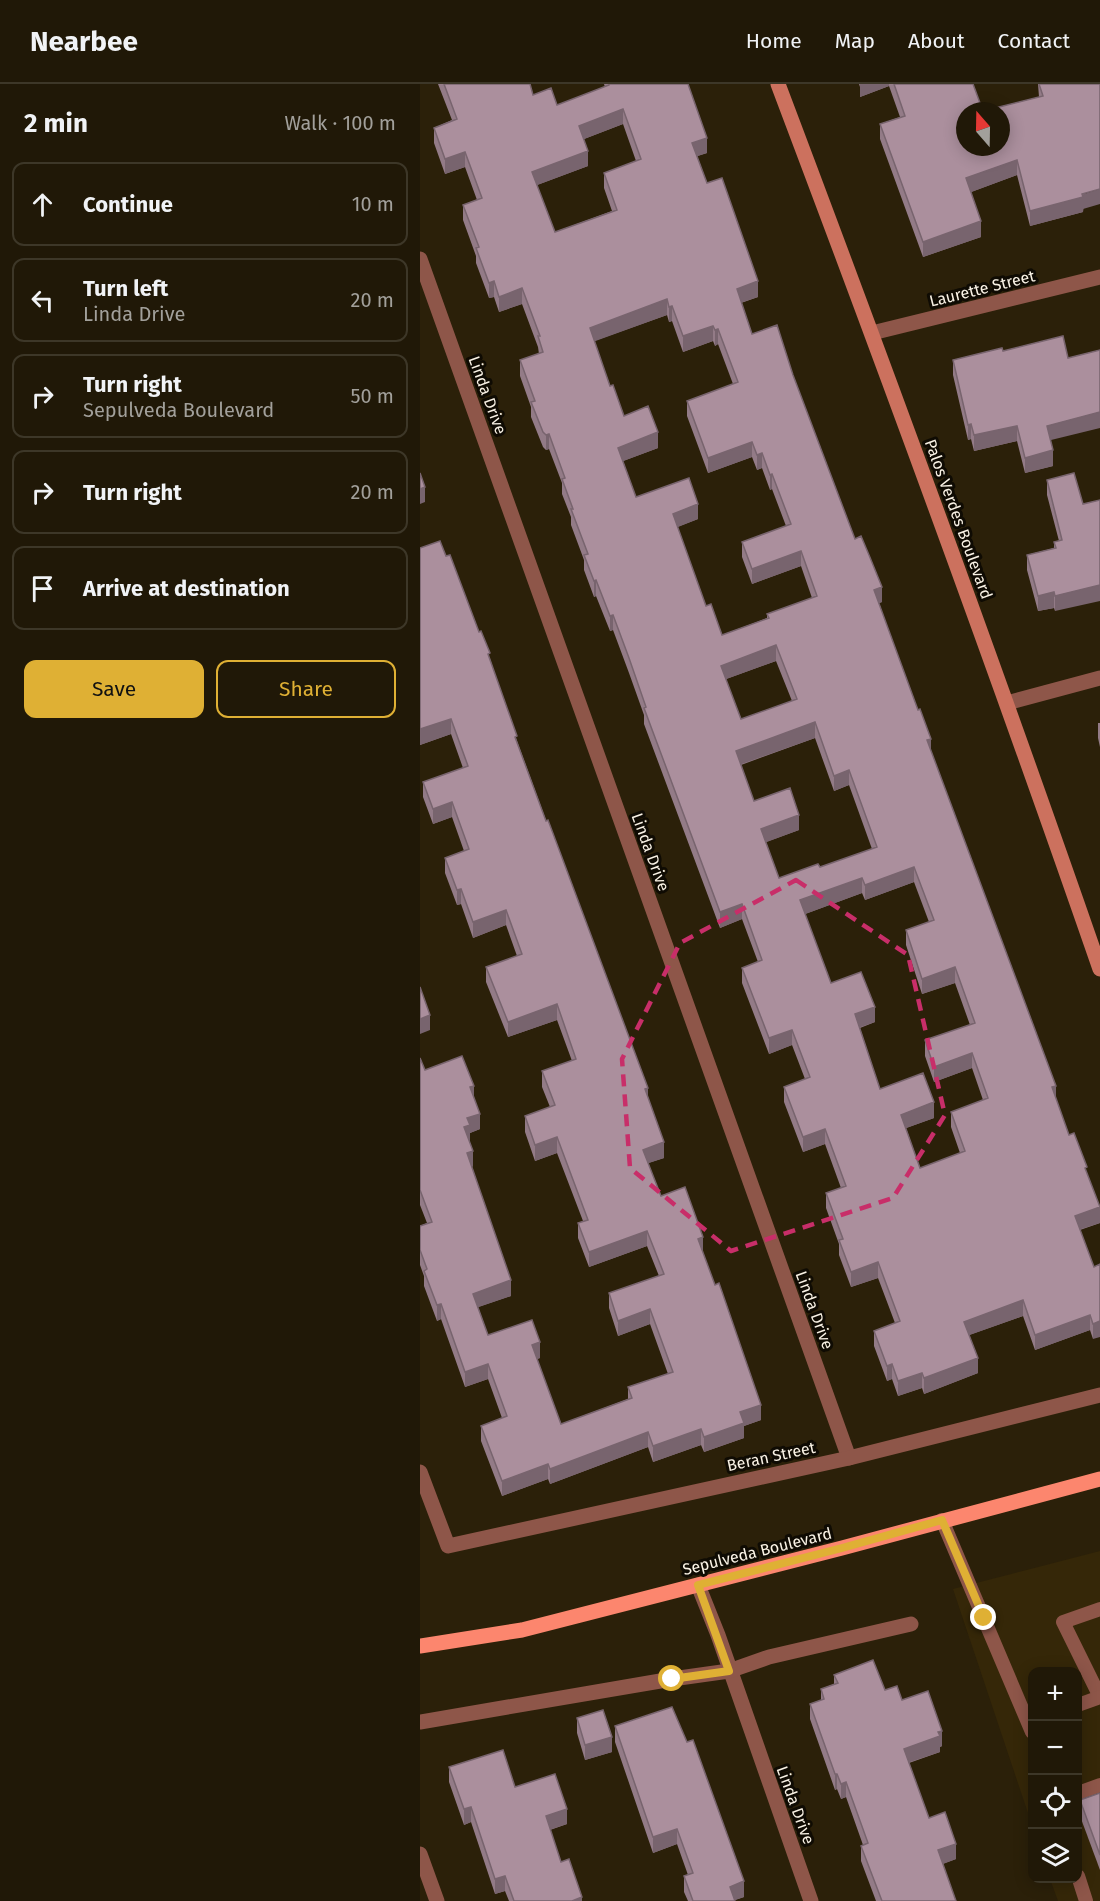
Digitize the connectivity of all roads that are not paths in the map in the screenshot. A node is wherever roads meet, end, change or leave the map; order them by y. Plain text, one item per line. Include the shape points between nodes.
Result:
1 (778, 84) edge
2 (420, 259) edge
3 (1100, 278) edge
4 (872, 333) junction
5 (1100, 678) edge
6 (1007, 703) junction
7 (1100, 969) edge
8 (1100, 1395) edge
9 (849, 1458) junction
10 (420, 1472) edge
11 (1100, 1479) edge
12 (942, 1520) junction
13 (698, 1585) junction
14 (1100, 1609) edge
15 (911, 1624) dead end
16 (420, 1647) edge
17 (729, 1671) junction
18 (1100, 1697) edge
19 (1082, 1704) edge
20 (1029, 1721) edge
21 (420, 1722) edge
22 (1100, 1785) edge
23 (1082, 1791) edge
24 (420, 1854) edge
25 (1080, 1883) edge
26 (437, 1901) edge
27 (811, 1901) edge
28 (1086, 1901) edge

1 - 4 main road, Palos Verdes Boulevard
2 - 9 street, Linda Drive
3 - 4 street, Laurette Street
4 - 6 main road, Palos Verdes Boulevard
5 - 6 street
6 - 7 main road, Palos Verdes Boulevard
8 - 9 street, Beran Street
9 - 10 street, Beran Street via 448,1546
11 - 12 main road, Sepulveda Boulevard
12 - 13 main road, Sepulveda Boulevard
12 - 20 lane
13 - 16 main road, Sepulveda Boulevard via 522,1630
13 - 17 street, Linda Drive
14 - 18 lane via 1063,1622
15 - 17 street via 769,1657
17 - 21 street
17 - 27 street, Linda Drive
18 - 19 lane
22 - 23 lane
24 - 26 street
25 - 28 lane

